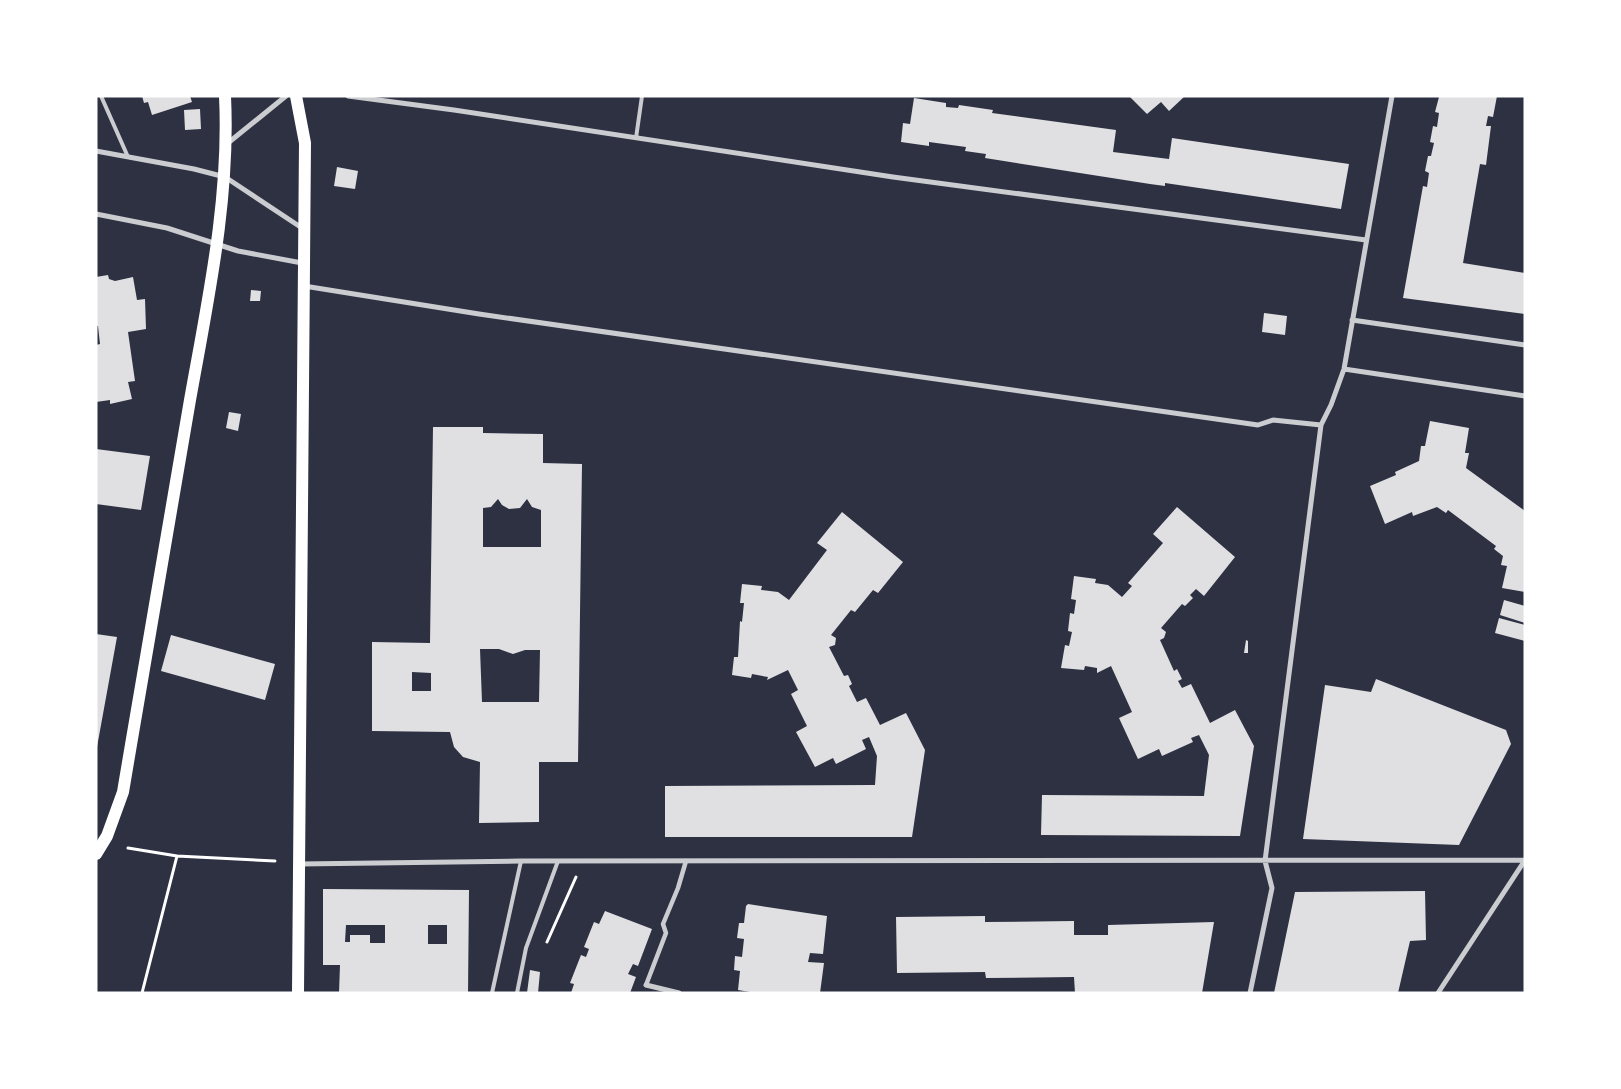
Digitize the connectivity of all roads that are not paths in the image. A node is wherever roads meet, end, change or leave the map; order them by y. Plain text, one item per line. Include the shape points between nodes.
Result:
1 (101, 96) edge
2 (226, 96) edge
3 (286, 96) edge
4 (296, 96) edge
5 (348, 96) edge
6 (642, 96) edge
7 (1392, 96) edge
8 (636, 138) junction
9 (227, 144) junction
10 (96, 151) edge
11 (128, 157) junction
12 (226, 177) junction
13 (96, 214) edge
14 (304, 230) junction
15 (1366, 240) junction
16 (216, 244) junction
17 (303, 263) junction
18 (303, 286) junction
19 (1352, 320) junction
20 (1525, 345) edge
21 (1344, 370) junction
22 (1525, 396) edge
23 (1321, 425) junction
24 (96, 854) edge
25 (1525, 860) edge
26 (521, 861) junction
27 (558, 861) junction
28 (1265, 861) junction
29 (686, 862) junction
30 (300, 864) junction
31 (646, 985) joint
32 (670, 992) edge
33 (298, 993) edge
34 (492, 993) edge
35 (517, 993) edge
36 (679, 993) edge
37 (1250, 993) edge
38 (1438, 993) edge

1 - 11 lane
2 - 9 main road
3 - 9 street
4 - 14 main road via 305,143
5 - 8 street
6 - 8 lane
7 - 15 street
8 - 15 street via 902,179
9 - 12 main road
10 - 11 street
11 - 12 street
12 - 14 street
12 - 16 main road
13 - 16 street via 167,228
14 - 17 main road
15 - 19 street
16 - 17 street
16 - 24 main road via 123,792 107,836
17 - 18 main road
18 - 23 street via 478,314 1258,425 1273,420
18 - 30 main road
19 - 20 street
19 - 21 street
21 - 22 street
21 - 23 street
23 - 28 street
25 - 28 street
25 - 38 street
26 - 27 street
26 - 30 street
26 - 34 lane
27 - 29 street
27 - 35 lane via 526,948
28 - 29 street
28 - 37 street via 1272,888
29 - 31 street via 663,924 666,933
30 - 33 main road
31 - 32 street
32 - 36 street

